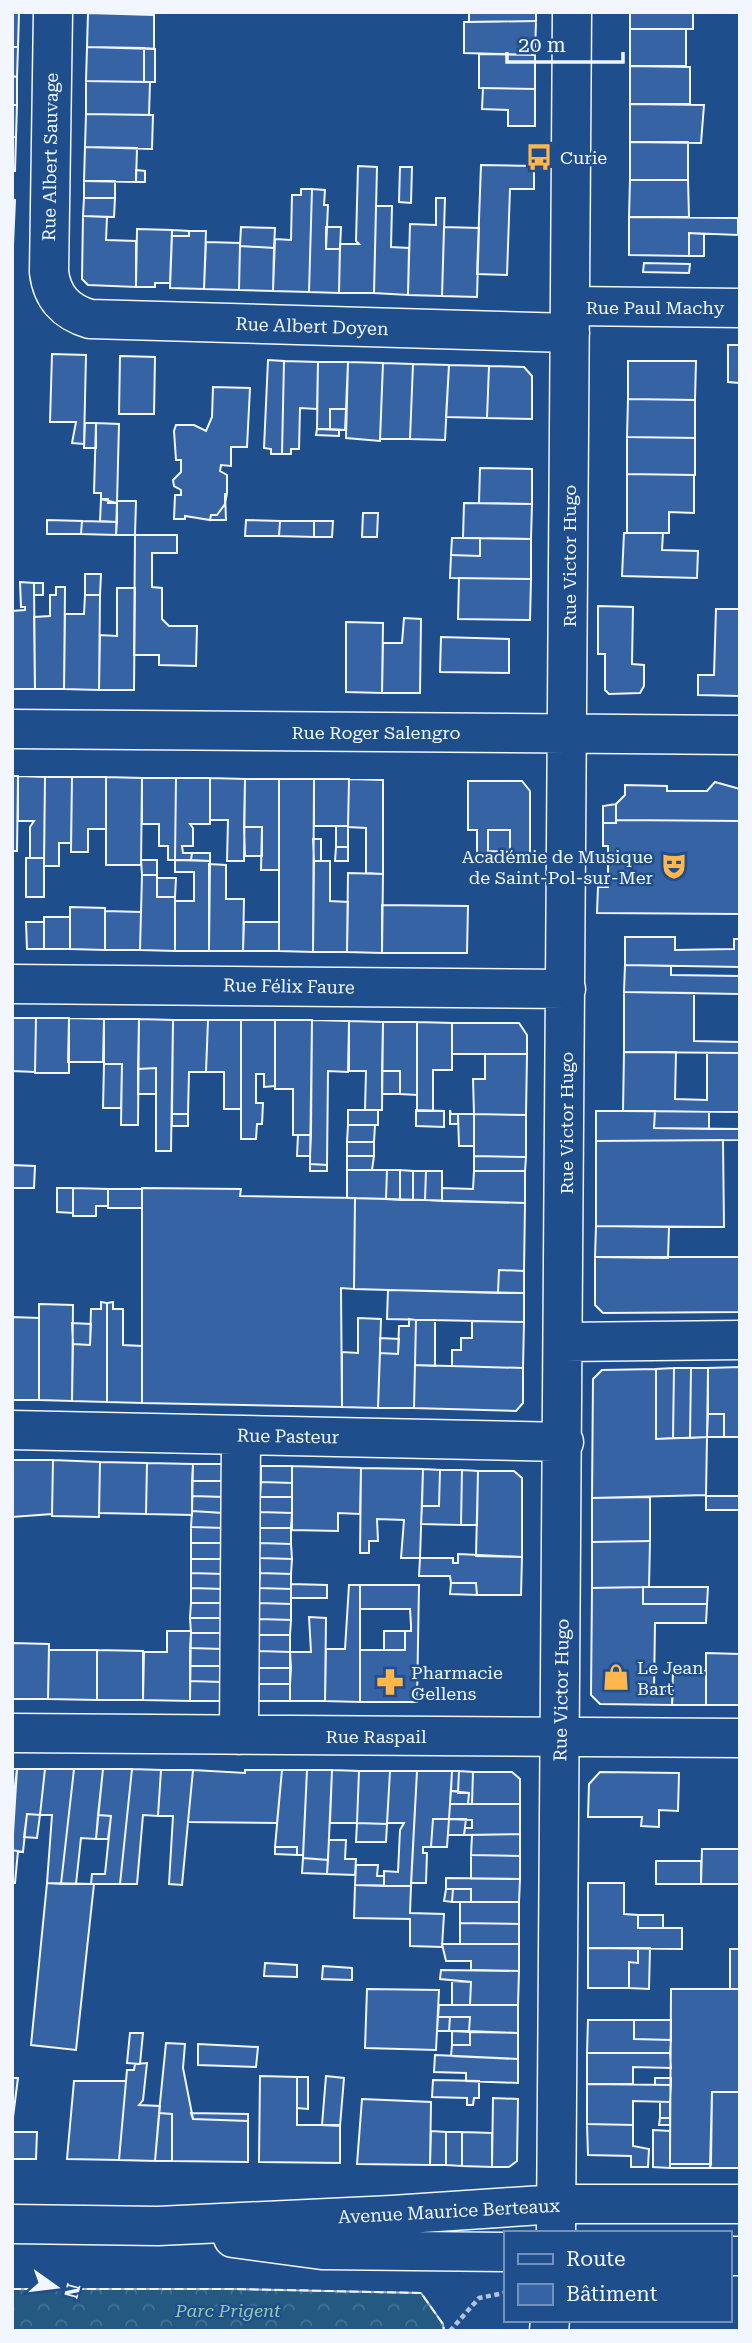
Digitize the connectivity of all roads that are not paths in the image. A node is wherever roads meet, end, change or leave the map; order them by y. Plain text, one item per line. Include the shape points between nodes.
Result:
1 (53, 12) edge
2 (572, 12) edge
3 (59, 300) joint
4 (740, 307) edge
5 (570, 320) junction
6 (12, 729) edge
7 (567, 733) junction
8 (740, 735) edge
9 (12, 984) edge
10 (566, 989) junction
11 (740, 1340) edge
12 (564, 1342) junction
13 (12, 1430) edge
14 (241, 1435) junction
15 (564, 1442) junction
16 (12, 1733) edge
17 (239, 1734) junction
18 (561, 1737) junction
19 (740, 1738) edge
20 (740, 2204) edge
21 (12, 2224) edge
22 (559, 2225) edge
23 (158, 2226) junction
24 (504, 2252) edge

1 - 3 street, Rue Albert Sauvage via 48,261 51,286
2 - 5 street, Rue Victor Hugo
3 - 5 street, Rue Albert Doyen via 73,313 90,318
4 - 5 street, Rue Paul Machy
5 - 7 street, Rue Victor Hugo
6 - 7 street, Rue Roger Salengro
7 - 8 street, Rue Roger Salengro
7 - 10 street, Rue Victor Hugo
9 - 10 street, Rue Félix Faure
10 - 12 street, Rue Victor Hugo
11 - 12 street
12 - 15 street, Rue Victor Hugo
13 - 14 street, Rue Pasteur
14 - 15 street, Rue Pasteur
14 - 17 street
15 - 18 street, Rue Victor Hugo
16 - 17 street, Rue Raspail
17 - 18 street, Rue Raspail
18 - 19 street, Rue Raspail
18 - 22 street, Rue Victor Hugo
20 - 22 street, Avenue Maurice Berteaux
21 - 23 street, Avenue Maurice Berteaux
22 - 23 street, Avenue Maurice Berteaux via 458,2210
23 - 24 street, Avenue Maurice Berteaux via 322,2250

